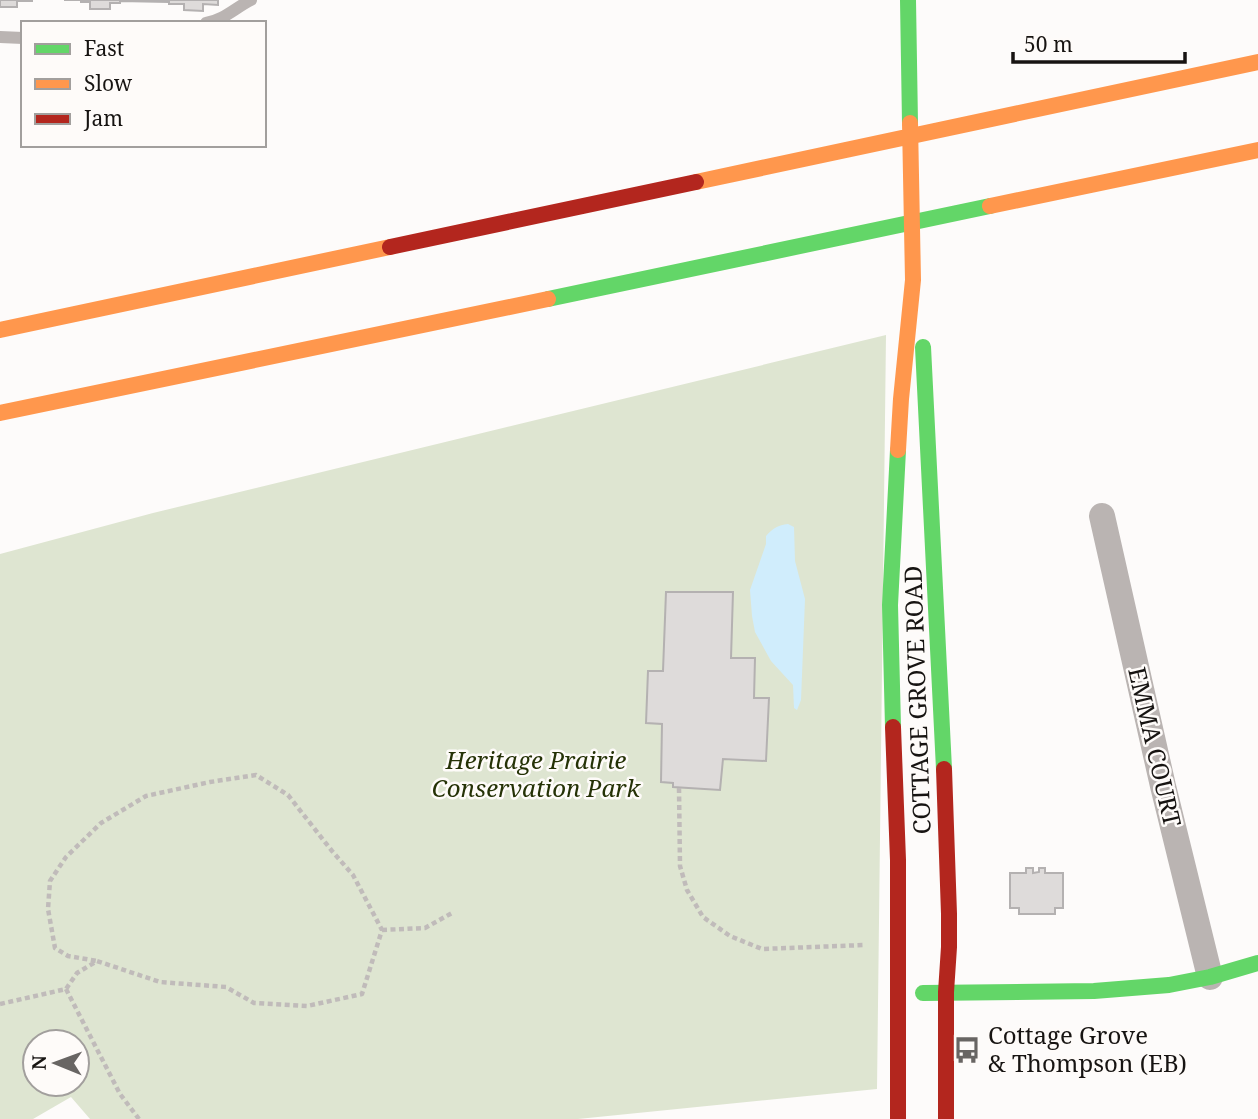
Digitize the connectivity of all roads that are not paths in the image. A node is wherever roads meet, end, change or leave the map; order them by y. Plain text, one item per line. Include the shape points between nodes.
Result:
1 (251, 0) edge
2 (908, 0) edge
3 (216, 21) edge
4 (0, 37) edge
5 (21, 38) edge
6 (1258, 62) edge
7 (1258, 150) edge
8 (913, 280) junction
9 (0, 330) edge
10 (0, 413) edge
11 (1101, 516) dead end
12 (1258, 963) edge
13 (1210, 977) junction
14 (946, 992) junction
15 (899, 993) junction
16 (898, 1119) edge
17 (946, 1119) edge

1 - 3 lane
2 - 8 main road, COTTAGE GROVE ROAD
4 - 5 lane
6 - 9 main road
7 - 10 main road
8 - 14 main road, COTTAGE GROVE ROAD via 927,389 942,707 949,925
8 - 15 main road, COTTAGE GROVE ROAD via 901,399 890,605
11 - 13 street, EMMA COURT
12 - 13 main road
13 - 14 main road via 1094,991
14 - 15 main road
14 - 17 main road, COTTAGE GROVE ROAD
15 - 16 main road, COTTAGE GROVE ROAD

